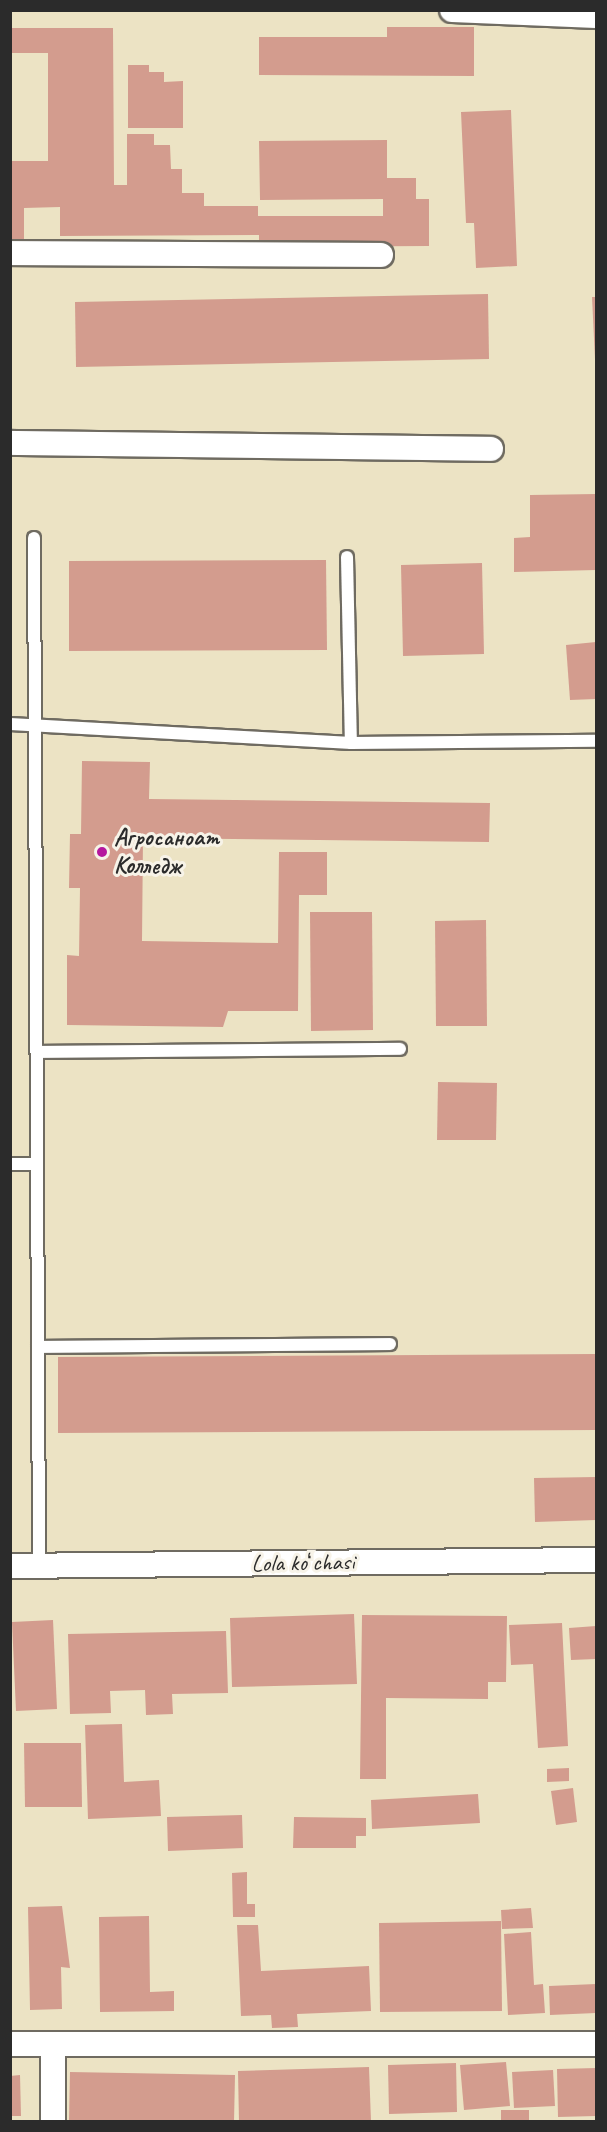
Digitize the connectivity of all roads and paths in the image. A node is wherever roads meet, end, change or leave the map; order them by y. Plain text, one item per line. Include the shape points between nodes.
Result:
1 (453, 10) edge
2 (597, 16) edge
3 (10, 253) edge
4 (381, 255) dead end
5 (10, 443) edge
6 (491, 449) dead end
7 (34, 538) dead end
8 (346, 557) dead end
9 (36, 723) junction
10 (10, 724) edge
11 (597, 741) edge
12 (351, 742) junction
13 (400, 1049) dead end
14 (37, 1052) junction
15 (10, 1164) edge
16 (37, 1164) junction
17 (390, 1344) dead end
18 (38, 1347) junction
19 (597, 1560) edge
20 (39, 1565) junction
21 (10, 1566) edge
22 (10, 2044) edge
23 (597, 2044) edge
24 (53, 2046) junction
25 (53, 2121) edge

1 - 2 street
3 - 4 street
5 - 6 street
7 - 9 lane
8 - 12 lane
9 - 10 lane
9 - 12 lane
9 - 14 lane
11 - 12 lane
13 - 14 lane
14 - 16 lane
15 - 16 lane
16 - 18 lane
17 - 18 lane
18 - 20 lane
19 - 20 street, Lola koʻchasi
20 - 21 street, Lola koʻchasi
22 - 24 street
23 - 24 street
24 - 25 street

